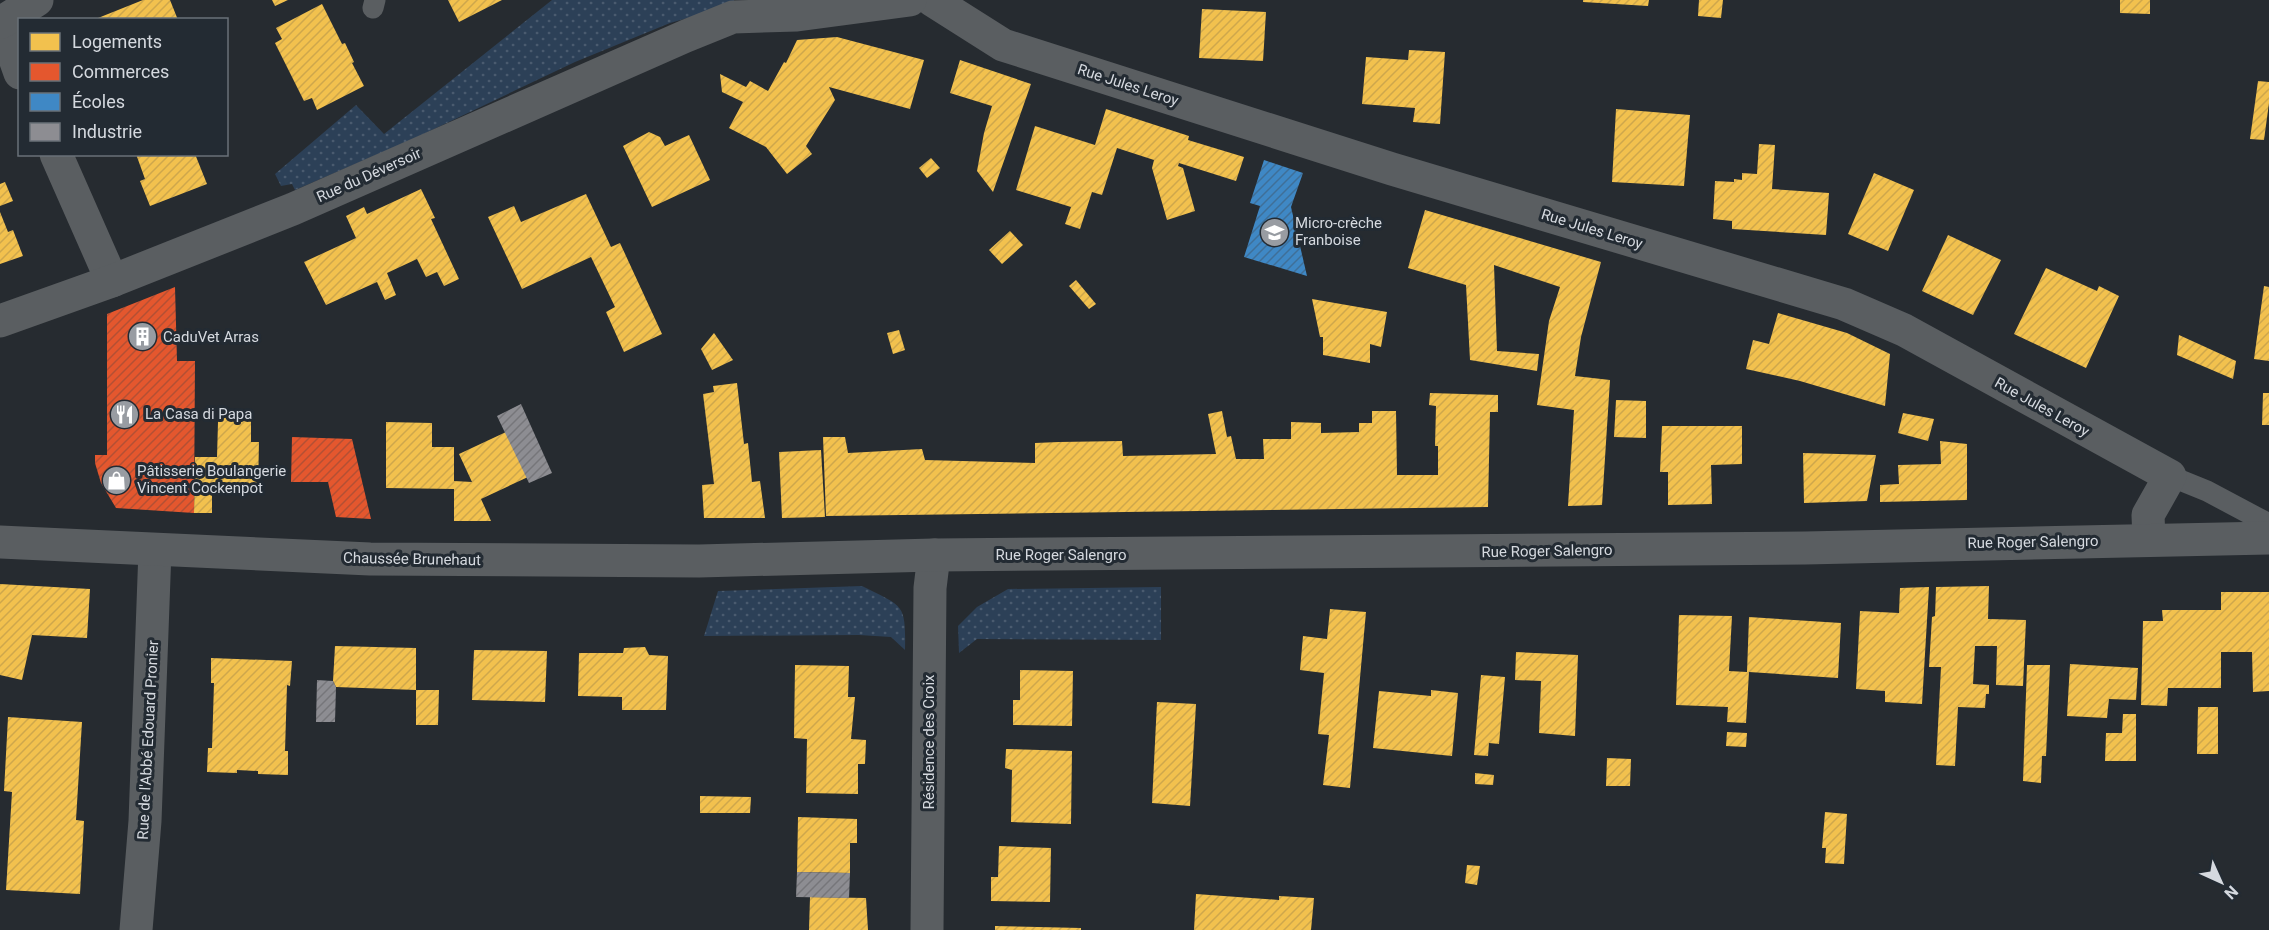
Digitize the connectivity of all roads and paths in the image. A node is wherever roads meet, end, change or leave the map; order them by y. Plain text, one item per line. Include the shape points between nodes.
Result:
1 (37, 0) edge
2 (910, 0) edge
3 (932, 0) edge
4 (1, 22) edge
5 (18, 68) edge
6 (57, 156) edge
7 (112, 281) junction
8 (0, 321) edge
9 (2170, 476) junction
10 (2269, 524) edge
11 (2269, 538) edge
12 (2149, 540) junction
13 (0, 542) edge
14 (155, 550) junction
15 (934, 555) junction
16 (825, 557) joint
17 (136, 930) edge
18 (927, 930) edge

1 - 4 street
2 - 7 street, Rue du Déversoir via 797,15 733,17 293,209
3 - 9 street, Rue Jules Leroy via 1003,45 1392,169 1844,304 1904,330
4 - 5 street
6 - 7 street
7 - 8 street, Rue du Déversoir
9 - 10 lane
9 - 12 street via 2148,515
11 - 12 street, Rue Roger Salengro
12 - 15 street, Rue Roger Salengro via 1769,549
13 - 14 street, Chaussée Brunehaut
14 - 16 street, Chaussée Brunehaut via 370,560 699,561
14 - 17 street, Rue de l'Abbé Edouard Pronier via 146,821
15 - 16 street, Rue Roger Salengro
15 - 18 street, Résidence des Croix via 930,588

